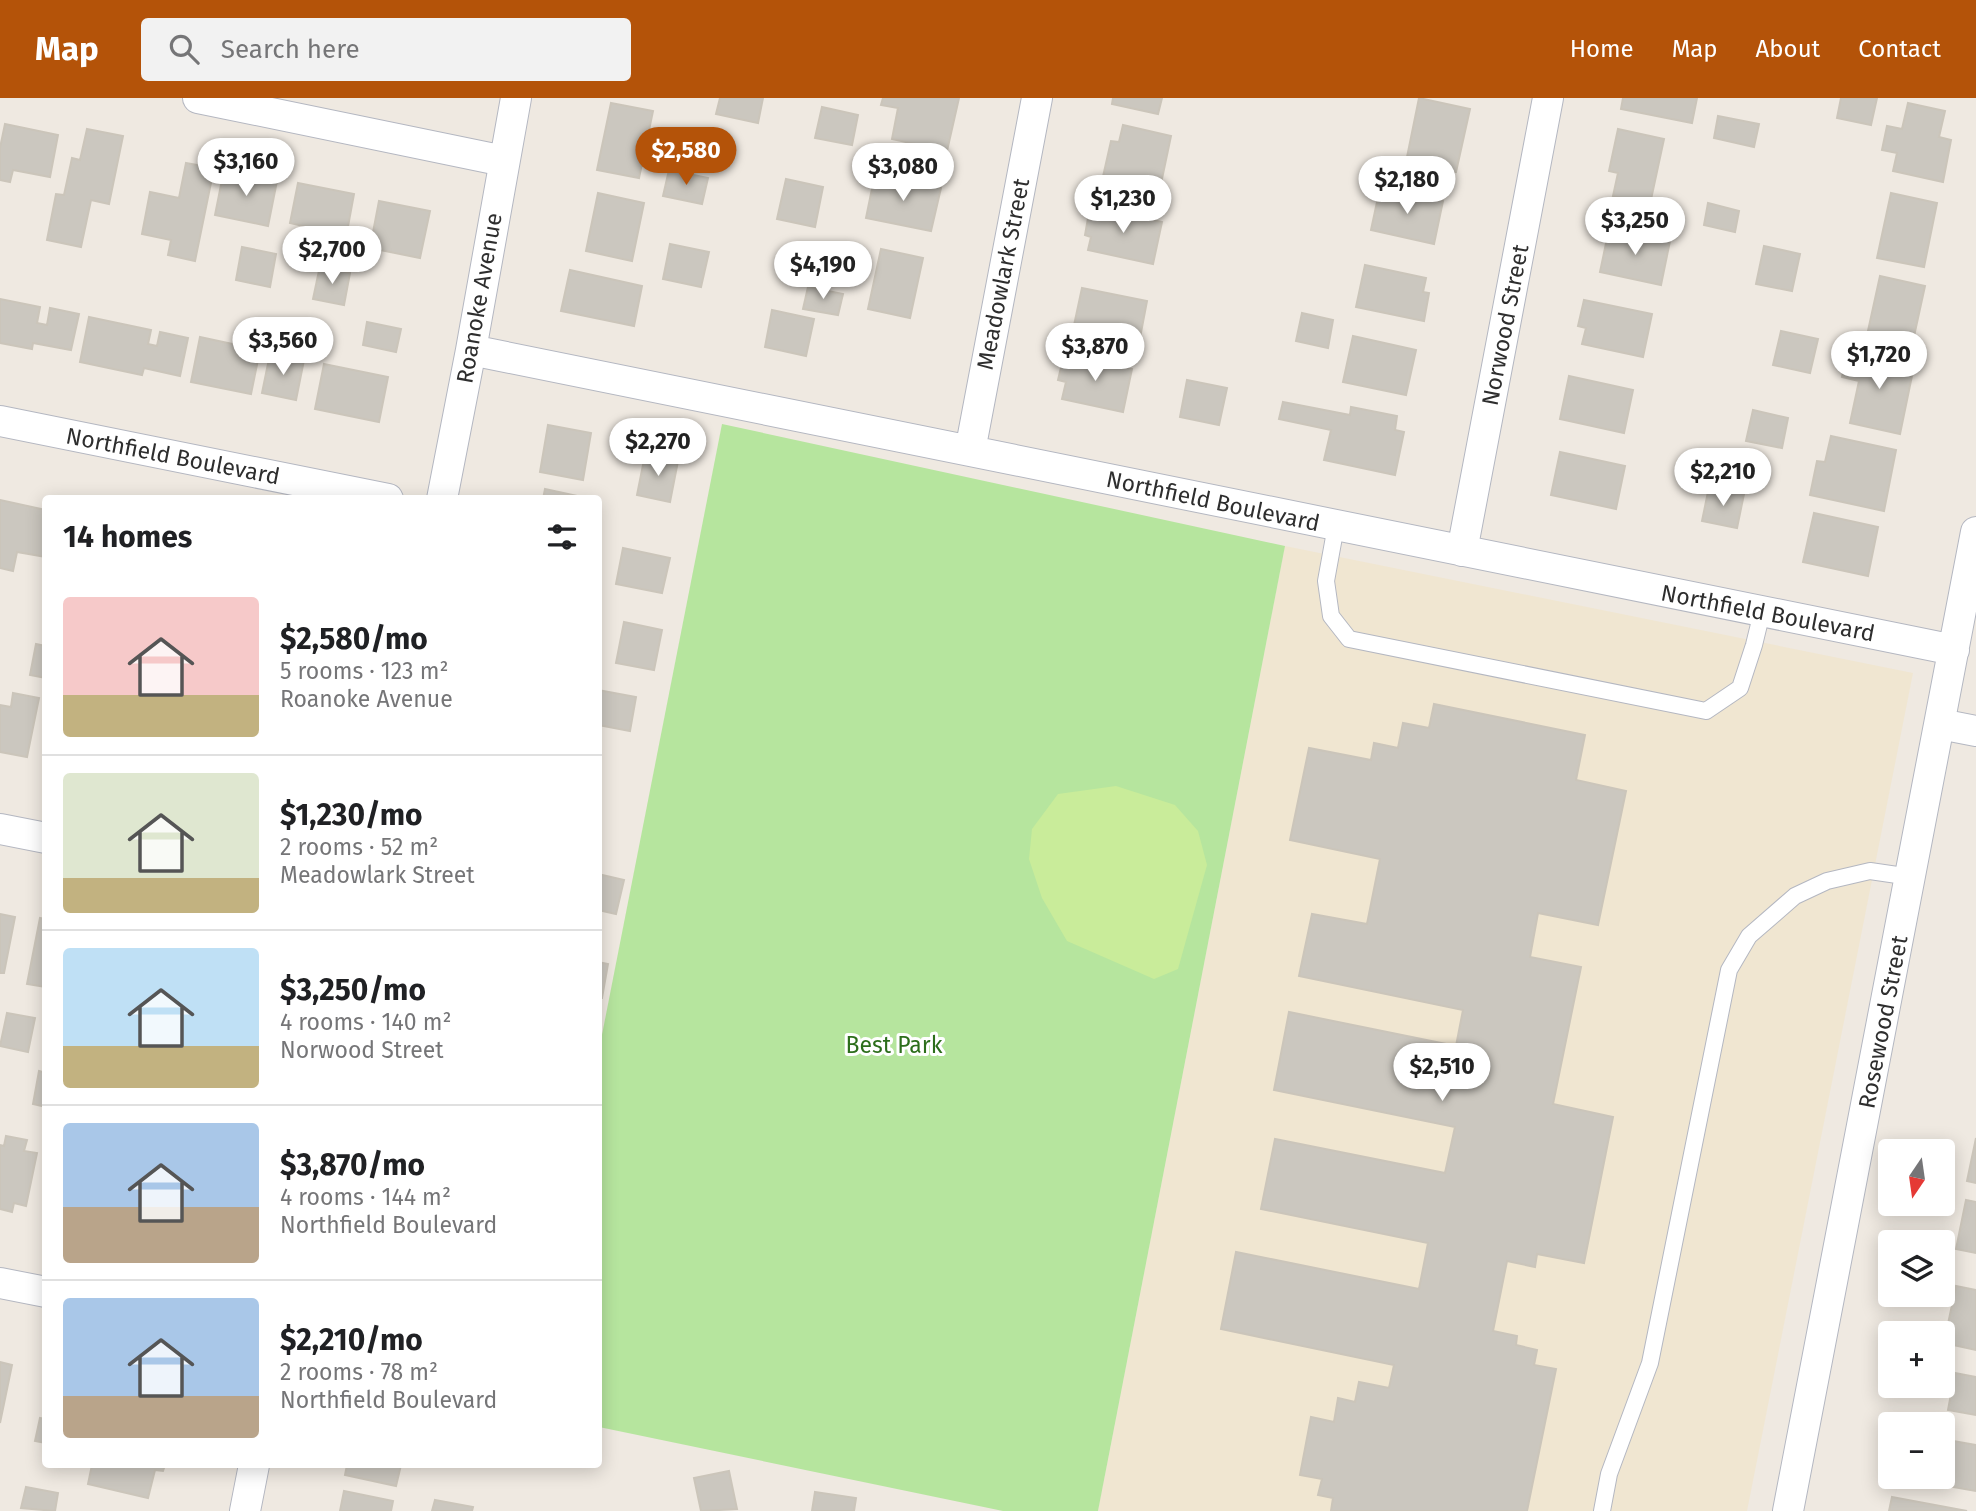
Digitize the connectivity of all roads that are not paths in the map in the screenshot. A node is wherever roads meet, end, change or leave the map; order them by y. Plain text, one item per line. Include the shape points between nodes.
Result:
1 (198, 98) edge
2 (516, 98) edge
3 (1037, 98) edge
4 (1548, 98) edge
5 (504, 161) junction
6 (471, 350) junction
7 (0, 421) edge
8 (970, 451) junction
9 (368, 495) edge
10 (443, 495) edge
11 (1336, 526) junction
12 (1976, 532) edge
13 (1462, 551) junction
14 (1762, 612) junction
15 (1954, 650) junction
16 (1940, 724) junction
17 (1976, 731) edge
18 (0, 829) edge
19 (42, 837) edge
20 (1910, 877) junction
21 (0, 1283) edge
22 (42, 1291) edge
23 (253, 1468) edge
24 (245, 1511) edge
25 (1602, 1511) edge
26 (1788, 1511) edge

1 - 5 street
2 - 5 street, Roanoke Avenue
3 - 8 street, Meadowlark Street
4 - 13 street, Norwood Street
5 - 6 street, Roanoke Avenue
6 - 8 street, Northfield Boulevard
6 - 10 street, Roanoke Avenue
7 - 9 street, Northfield Boulevard
8 - 11 street, Northfield Boulevard
11 - 13 street, Northfield Boulevard
11 - 14 lane via 1326,581 1331,616 1349,639 1706,711 1740,688
12 - 15 street, Rosewood Street
13 - 14 street, Northfield Boulevard
14 - 15 street, Northfield Boulevard
15 - 16 street, Rosewood Street
16 - 17 street
16 - 20 street, Rosewood Street
18 - 19 street
20 - 25 lane via 1870,870 1827,881 1796,896 1749,936 1729,970 1650,1363 1609,1474
20 - 26 street, Rosewood Street
21 - 22 street
23 - 24 street

